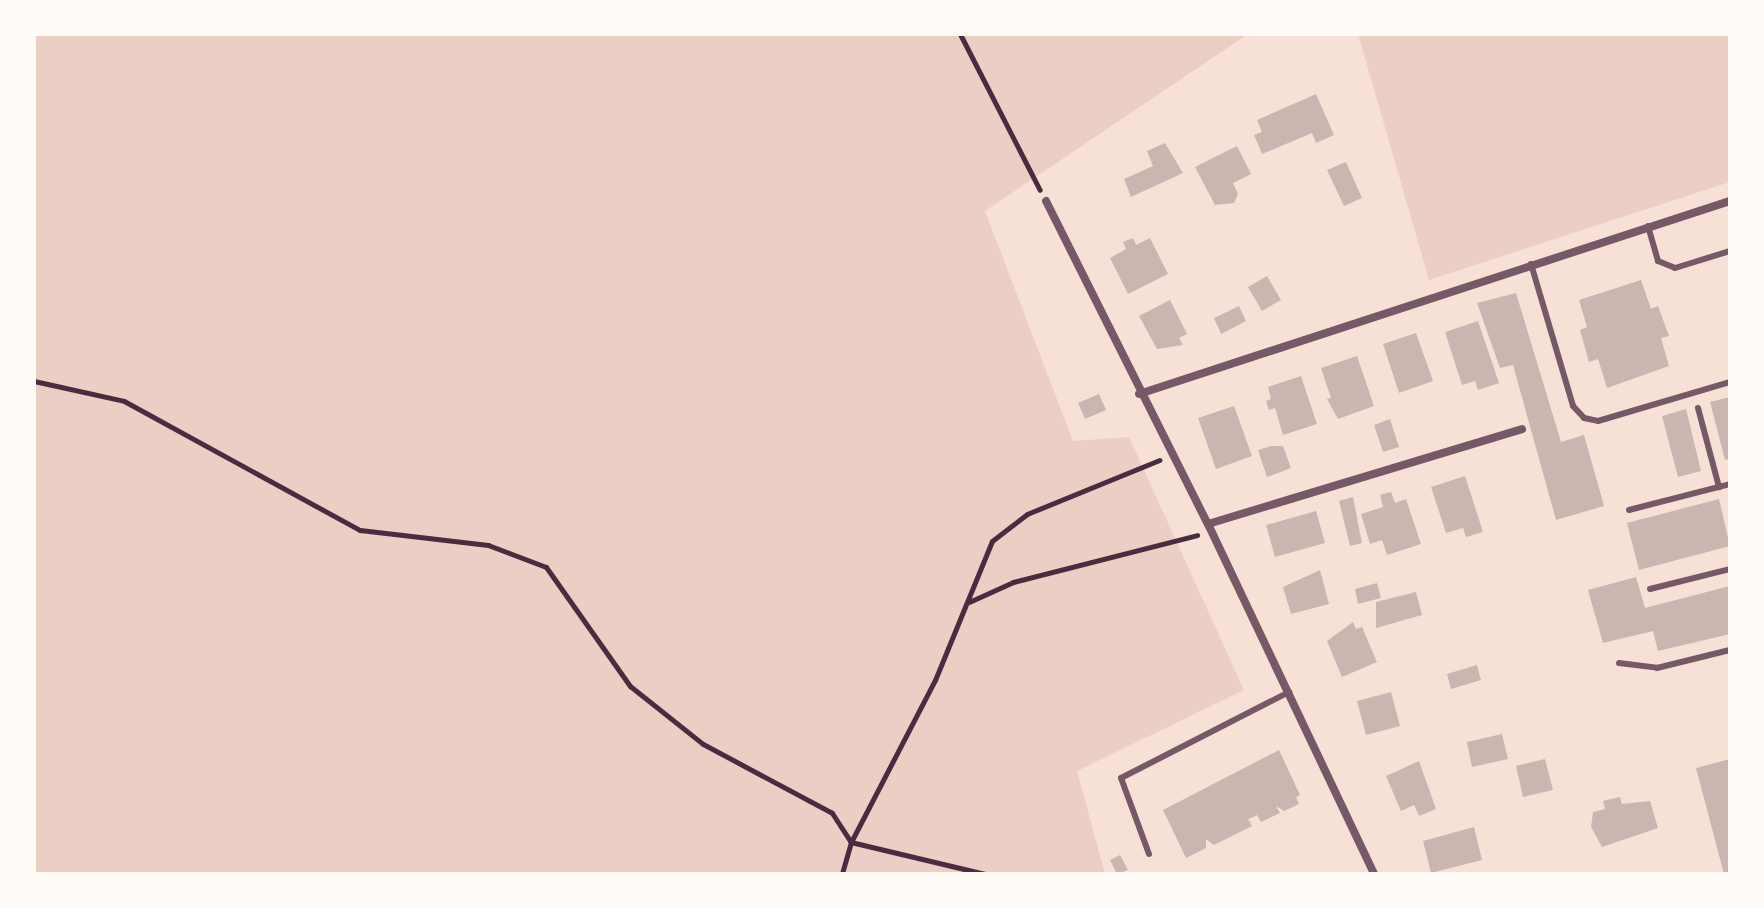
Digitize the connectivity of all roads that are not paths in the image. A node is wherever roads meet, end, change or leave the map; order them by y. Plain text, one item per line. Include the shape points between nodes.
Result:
1 (1046, 201) road end
2 (1730, 201) edge
3 (1648, 226) junction
4 (1730, 251) edge
5 (1531, 264) junction
6 (1730, 382) edge
7 (1139, 394) junction
8 (1698, 408) dead end
9 (1522, 429) dead end
10 (1730, 485) edge
11 (1719, 487) junction
12 (1629, 510) dead end
13 (1209, 527) junction
14 (1730, 569) edge
15 (1650, 589) dead end
16 (1730, 650) edge
17 (1619, 663) dead end
18 (1289, 692) junction
19 (1149, 854) dead end
20 (1374, 874) edge

1 - 7 street
2 - 3 street
3 - 4 lane via 1658,261 1675,268
3 - 5 street
5 - 6 lane via 1573,406 1584,418 1598,421
5 - 7 street
7 - 13 street
8 - 11 lane
9 - 13 street
10 - 11 lane
11 - 12 lane
13 - 18 street
14 - 15 lane
16 - 17 lane via 1657,668
18 - 19 lane via 1121,778
18 - 20 street

